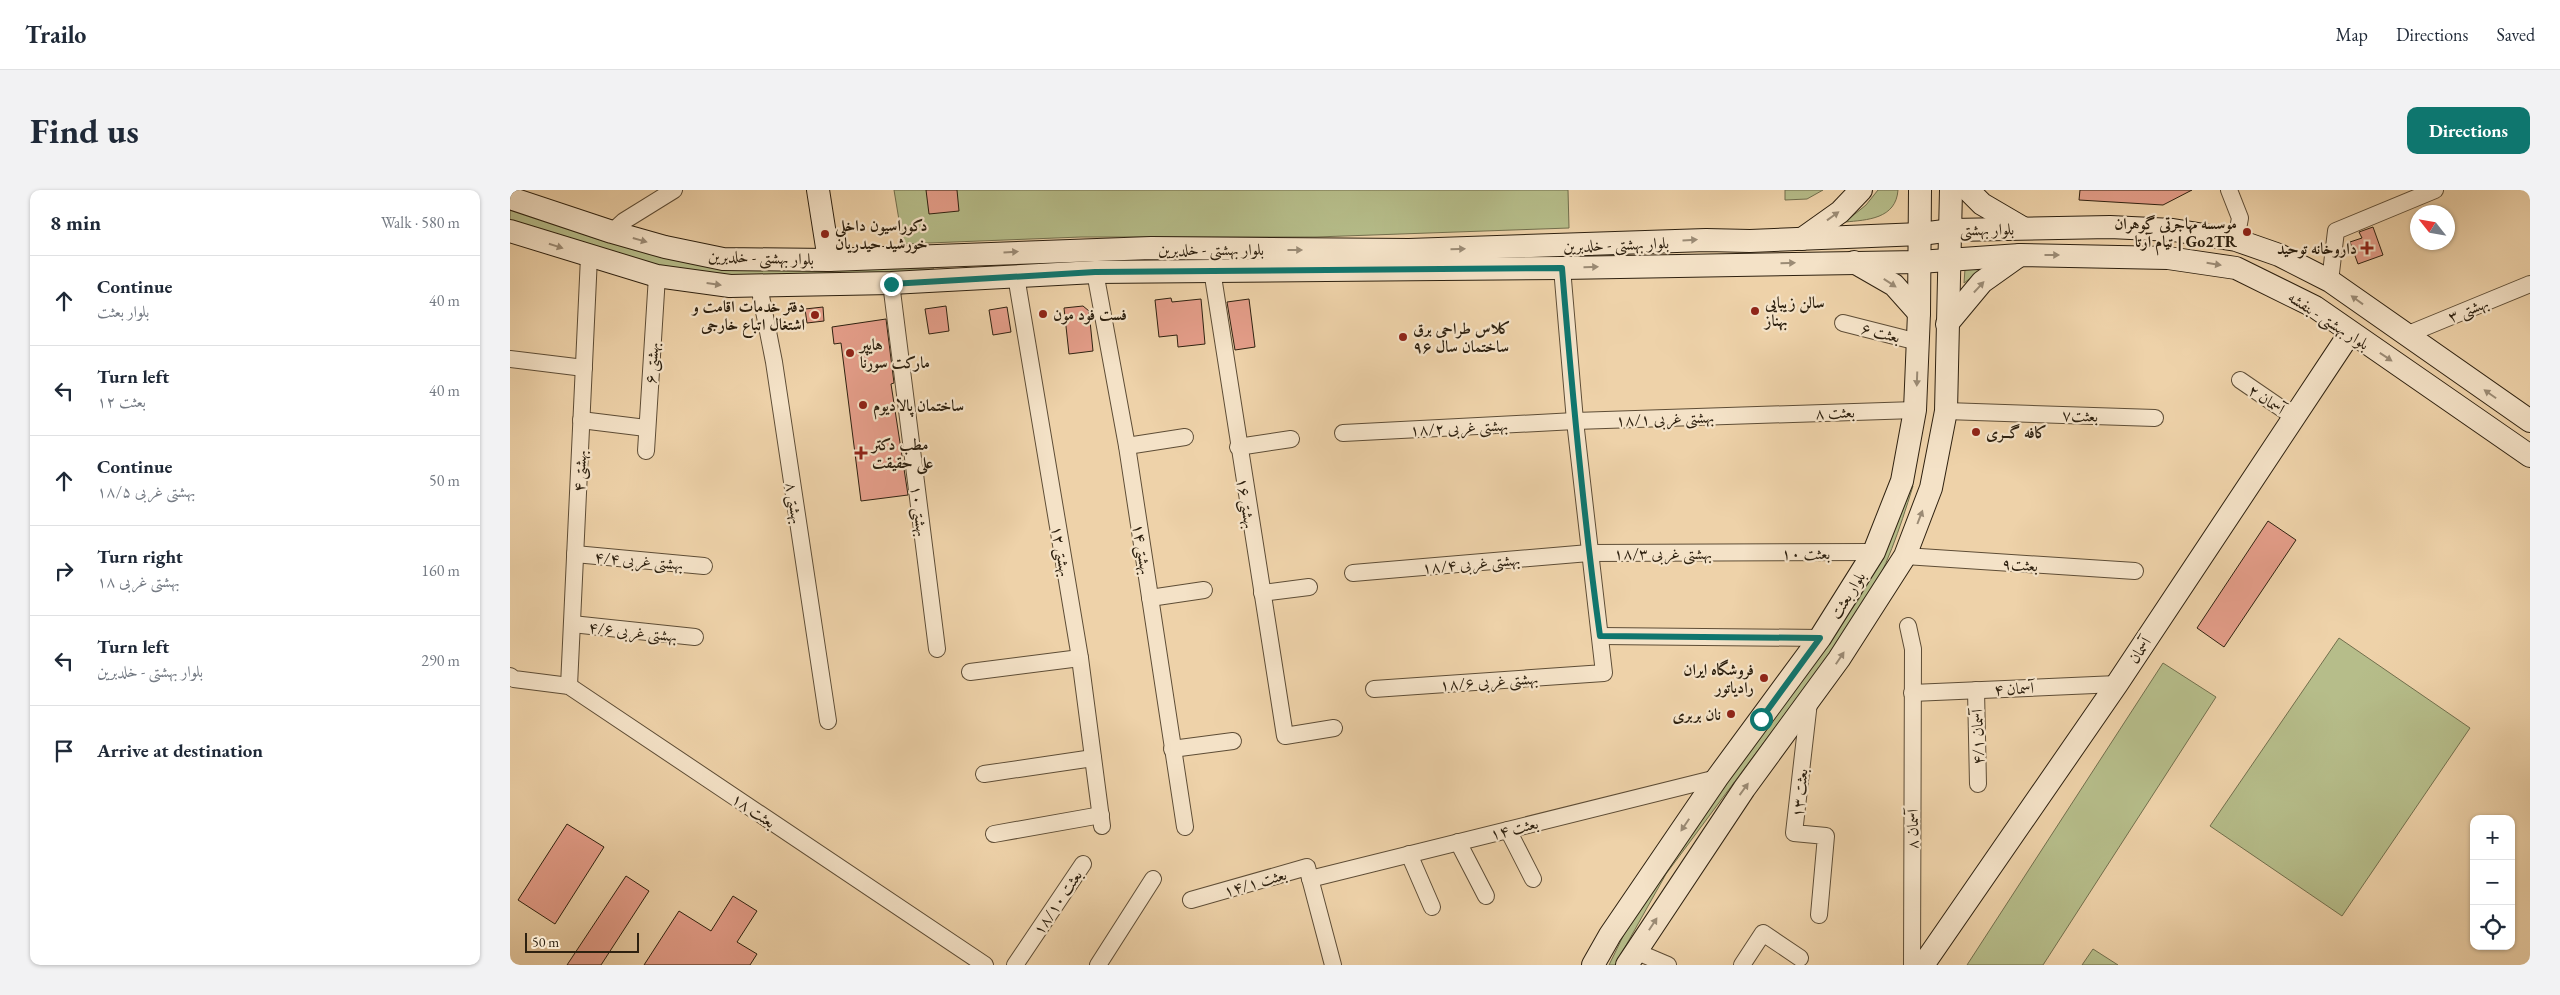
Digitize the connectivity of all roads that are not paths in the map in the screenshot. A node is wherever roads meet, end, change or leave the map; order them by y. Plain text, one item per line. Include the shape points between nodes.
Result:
1 (674, 190) edge
2 (818, 190) edge
3 (1861, 190) edge
4 (1920, 190) edge
5 (1951, 190) edge
6 (1968, 190) edge
7 (2229, 190) edge
8 (2435, 190) edge
9 (510, 198) edge
10 (2023, 228) junction
11 (1952, 230) junction
12 (510, 231) edge
13 (612, 232) junction
14 (1920, 234) junction
15 (1802, 239) junction
16 (2236, 240) junction
17 (1750, 241) junction
18 (962, 254) junction
19 (2020, 255) junction
20 (589, 257) junction
21 (829, 260) junction
22 (1951, 260) junction
23 (1853, 262) junction
24 (1920, 262) junction
25 (1751, 263) junction
26 (1562, 268) junction
27 (1212, 270) junction
28 (1095, 272) junction
29 (657, 276) junction
30 (1016, 276) junction
31 (965, 278) junction
32 (2330, 281) junction
33 (891, 284) junction
34 (2530, 284) edge
35 (759, 286) junction
36 (1920, 313) junction
37 (1843, 323) dead end
38 (1947, 324) junction
39 (2350, 333) junction
40 (2406, 335) junction
41 (1918, 342) junction
42 (510, 359) edge
43 (584, 368) junction
44 (2240, 380) dead end
45 (1915, 410) junction
46 (1946, 411) junction
47 (1755, 415) joint
48 (2527, 416) edge
49 (2294, 417) junction
50 (2154, 418) dead end
51 (581, 420) junction
52 (1575, 421) junction
53 (646, 428) junction
54 (1343, 433) dead end
55 (1185, 437) dead end
56 (1291, 438) dead end
57 (1127, 446) junction
58 (1238, 446) junction
59 (646, 451) dead end
60 (2530, 456) edge
61 (1903, 476) junction
62 (1932, 482) junction
63 (1874, 552) junction
64 (1589, 553) junction
65 (1738, 553) joint
66 (575, 554) junction
67 (1905, 556) junction
68 (704, 566) dead end
69 (2135, 571) dead end
70 (1353, 573) dead end
71 (1310, 587) dead end
72 (1204, 590) dead end
73 (1262, 593) junction
74 (1150, 598) junction
75 (572, 624) junction
76 (1908, 626) dead end
77 (1600, 636) junction
78 (695, 637) dead end
79 (1820, 638) junction
80 (937, 649) dead end
81 (1080, 658) junction
82 (970, 672) dead end
83 (512, 680) edge
84 (2116, 684) junction
85 (568, 686) junction
86 (1374, 689) dead end
87 (1976, 690) junction
88 (1912, 693) junction
89 (1809, 702) junction
90 (828, 720) dead end
91 (1334, 728) dead end
92 (1233, 741) dead end
93 (1172, 749) junction
94 (1093, 758) junction
95 (984, 774) dead end
96 (1717, 778) junction
97 (1978, 784) dead end
98 (1185, 827) dead end
99 (1508, 830) junction
100 (994, 834) dead end
101 (1458, 842) junction
102 (1409, 854) junction
103 (1083, 864) dead end
104 (1153, 878) dead end
105 (1310, 879) junction
106 (1533, 879) dead end
107 (1486, 896) dead end
108 (1191, 900) dead end
109 (1432, 907) dead end
110 (1819, 915) dead end
111 (1610, 935) junction
112 (1631, 958) edge
113 (1800, 958) dead end
114 (985, 965) edge
115 (1015, 965) edge
116 (1098, 965) edge
117 (1333, 965) edge
118 (1593, 965) edge
119 (1668, 965) edge
120 (1742, 965) edge
121 (1912, 965) edge
122 (1923, 965) edge

1 - 13 street via 624,220
2 - 21 main road
15 -> 3 main road via 1840,212
4 - 14 main road, بلوار بعثت
5 - 11 main road, بلوار بعثت
6 - 10 main road via 1982,204
7 - 16 street via 2240,218
8 - 32 street via 2336,231
9 - 13 main road, بلوار بهشتی - خلدبرین
10 - 11 main road, بلوار بهشتی
10 - 16 main road, بلوار بهشتی - بنفشه via 2110,226 2173,230
11 - 14 main road, بلوار بهشتی
11 - 22 main road, بلوار بعثت
12 -> 20 main road, بلوار بهشتی - خلدبرین
13 -> 21 main road, بلوار بهشتی - خلدبرین via 717,258
14 - 15 main road, بلوار بهشتی - خلدبرین
14 - 24 main road, بلوار بعثت
15 - 17 main road, بلوار بهشتی - خلدبرین
16 - 32 main road, بلوار بهشتی - بنفشه via 2279,255
18 -> 17 main road, بلوار بهشتی - خلدبرین via 1151,248 1409,250
17 - 25 main road
18 - 21 main road, بلوار بهشتی - خلدبرین
18 - 31 main road
19 - 22 main road, بلوار بهشتی - بنفشه
38 -> 19 main road via 1982,282
19 -> 39 main road, بلوار بهشتی - بنفشه via 2168,258 2236,268 2315,307
20 - 29 main road, بلوار بهشتی - خلدبرین
20 - 43 street, ۴ بهشتی
22 - 24 main road, بلوار بهشتی - بنفشه
22 - 38 main road, بلوار بعثت
23 - 24 main road
25 -> 23 main road, بلوار بهشتی - خلدبرین
23 -> 36 main road via 1894,285
24 - 36 main road, بلوار بعثت
26 -> 25 main road, بلوار بهشتی - خلدبرین
26 - 27 main road, بلوار بهشتی - خلدبرین
26 - 52 street
27 - 28 main road, بلوار بهشتی - خلدبرین
27 - 58 street, ۱۶ بهشتی
28 - 30 main road, بلوار بهشتی - خلدبرین
28 - 57 street, ۱۴ بهشتی
29 -> 35 main road, بلوار بهشتی - خلدبرین via 730,286
29 - 53 street, ۶ بهشتی
30 - 31 main road, بلوار بهشتی - خلدبرین
30 - 81 street, ۱۲ بهشتی
31 - 33 main road, بلوار بهشتی - خلدبرین
40 -> 32 main road, بلوار بهشتی - بنفشه
33 - 35 main road, بلوار بهشتی - خلدبرین
33 - 80 street, ۱۰ بهشتی
34 - 40 street, بهشتی ۳
35 - 90 street, ۸ بهشتی via 774,362
36 - 41 main road, بلوار بعثت
37 - 41 street, ۶ بعثت
38 - 46 main road, بلوار بعثت
39 - 49 main road, آسمان
39 -> 60 main road, بلوار بهشتی - بنفشه
48 -> 40 main road, بلوار بهشتی - بنفشه
41 -> 45 main road, بلوار بعثت
42 - 43 street
43 - 51 street, ۴ بهشتی
44 - 49 street, ۲ آسمان
45 - 47 street, ۸ بعثت
45 - 61 main road, بلوار بعثت
46 - 50 street, بعثت۷
46 - 62 main road, بلوار بعثت
47 - 52 street, بهشتی غربی ۱۸/۱
49 - 84 main road, آسمان
51 - 53 street
51 - 66 street, ۴ بهشتی
52 - 54 street, بهشتی غربی ۱۸/۲
52 - 64 street
53 - 59 street, ۶ بهشتی
55 - 57 street
56 - 58 street
57 - 74 street, ۱۴ بهشتی
58 - 73 street, ۱۶ بهشتی
61 - 62 main road
61 - 63 main road, بلوار بعثت
67 -> 62 main road, بلوار بعثت
63 - 65 street, ۱۰ بعثت
63 - 79 main road, بلوار بعثت
64 - 65 street, بهشتی غربی ۱۸/۳
64 - 70 street, بهشتی غربی ۱۸/۴
64 - 77 street
66 - 68 street, ۴/۴ بهشتی غربی
66 - 75 street, ۴ بهشتی
67 - 69 street, بعثت۹
89 -> 67 main road, بلوار بعثت
71 - 73 street
72 - 74 street
73 - 91 street, ۱۶ بهشتی via 1285,736
74 - 93 street, ۱۴ بهشتی
75 - 78 street, ۴/۶ بهشتی غربی
75 - 85 street, ۴ بهشتی
76 - 88 street, ۸ آسمان via 1913,649
77 - 79 street
77 - 86 street, بهشتی غربی ۱۸/۶ via 1604,672
79 - 96 main road, بلوار بعثت
81 - 82 street
81 - 94 street, ۱۲ بهشتی
83 - 85 street, بعثت ۱۸
84 - 87 street, ۴ آسمان
84 - 122 main road, آسمان
85 - 114 street, بعثت ۱۸
87 - 88 street, ۴ آسمان
87 - 97 street, ۴/۱ آسمان
88 - 121 street, ۸ آسمان
89 - 110 street, ۱۳ بعثت via 1794,833 1826,836
112 -> 89 main road, بلوار بعثت via 1744,790
92 - 93 street
93 - 98 street, ۱۴ بهشتی
94 - 95 street
94 - 100 street, ۱۲ بهشتی via 1102,821
96 - 99 street, بعثت ۱۴
96 -> 111 main road, بلوار بعثت
99 - 101 street, بعثت ۱۴
99 - 106 street
101 - 102 street, بعثت ۱۴
101 - 107 street
102 - 105 street, بعثت ۱۴
102 - 109 street
103 - 115 street, ۱۸/۱۰ بعثت
104 - 116 street
105 - 108 street, ۱۴/۱ بعثت via 1307,867
105 - 117 street
111 - 112 main road
111 - 118 main road, بلوار بعثت
112 - 119 street
113 - 120 street via 1763,933

